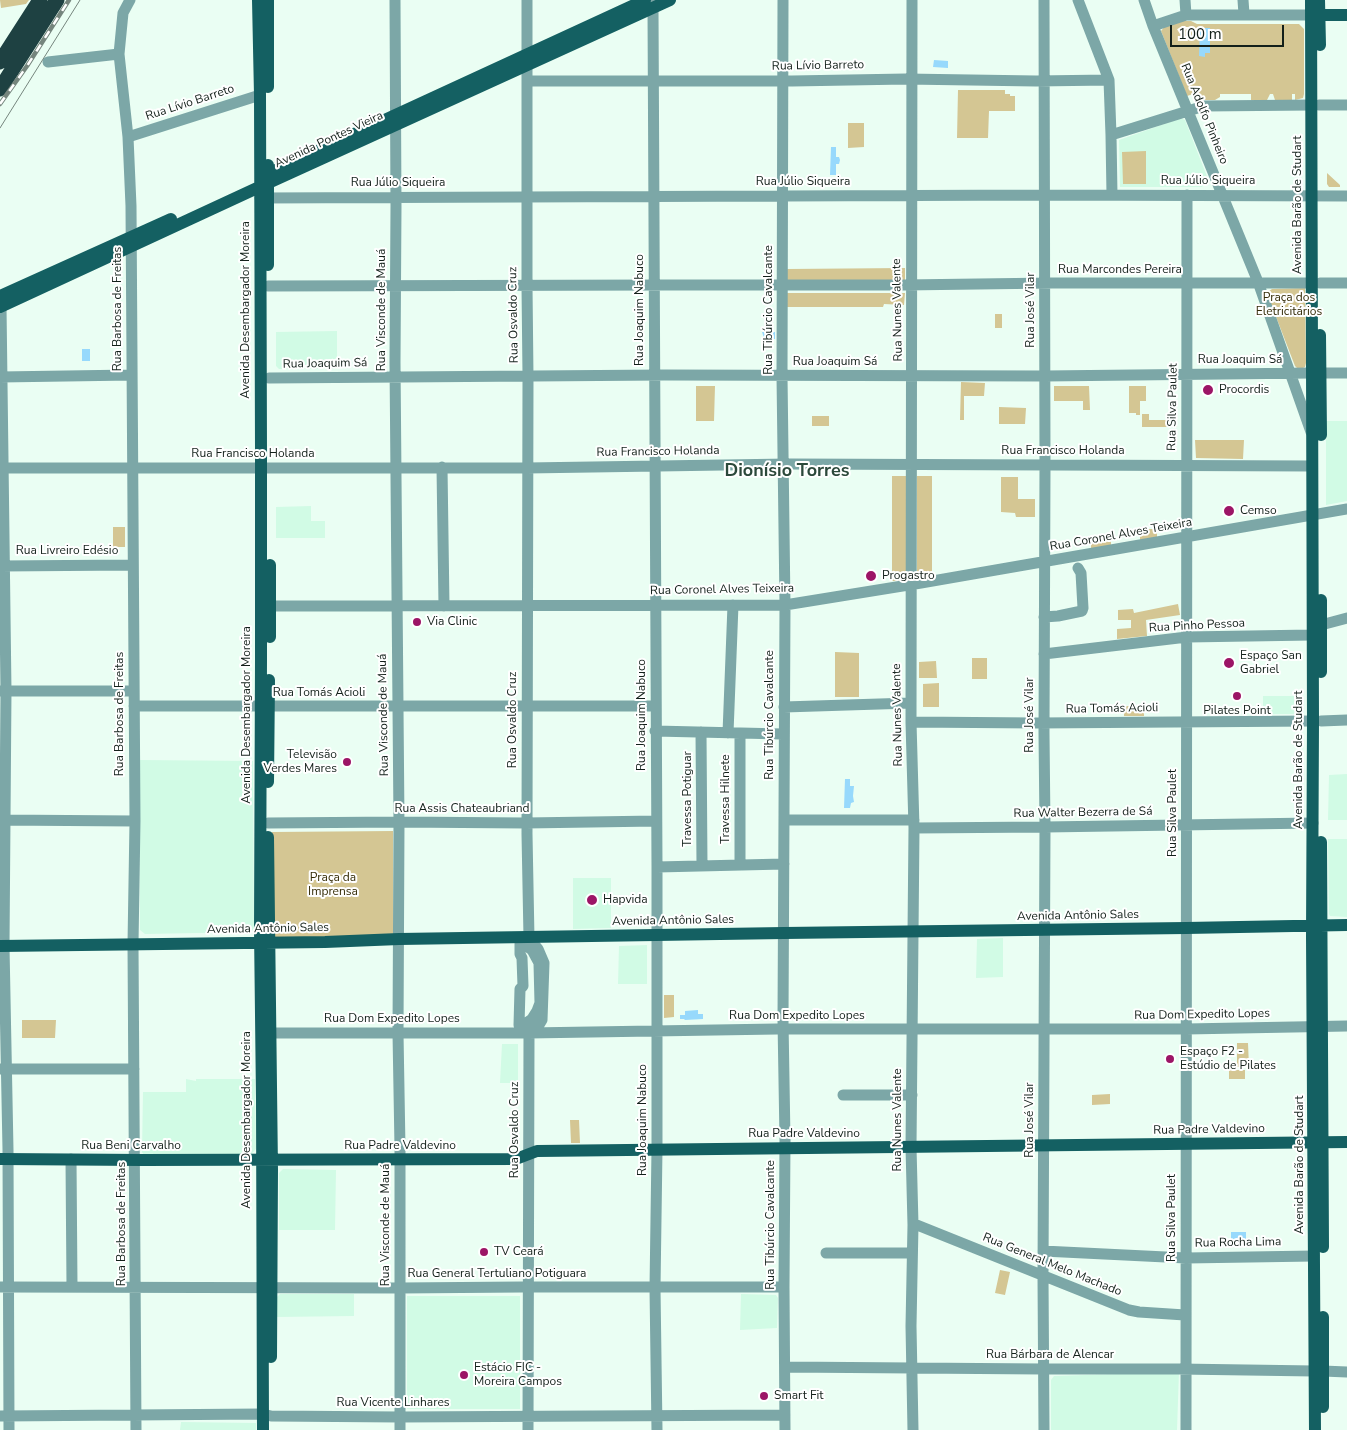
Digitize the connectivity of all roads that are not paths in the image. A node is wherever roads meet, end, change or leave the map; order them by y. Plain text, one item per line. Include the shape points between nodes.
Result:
1 (40, 0) edge
2 (58, 0) edge
3 (129, 0) edge
4 (258, 0) edge
5 (268, 0) edge
6 (395, 0) edge
7 (527, 0) edge
8 (670, 0) edge
9 (783, 0) edge
10 (912, 0) edge
11 (1044, 0) edge
12 (1078, 0) edge
13 (1144, 0) edge
14 (1186, 0) edge
15 (1243, 0) edge
16 (1311, 0) edge
17 (1320, 0) edge
18 (652, 3) edge
19 (1244, 14) junction
20 (1186, 15) junction
21 (1315, 15) junction
22 (1347, 15) edge
23 (1153, 26) junction
24 (119, 54) junction
25 (527, 60) junction
26 (0, 62) edge
27 (48, 62) dead end
28 (912, 79) junction
29 (783, 80) junction
30 (1109, 80) junction
31 (527, 81) junction
32 (654, 81) junction
33 (1045, 81) junction
34 (0, 89) edge
35 (260, 95) junction
36 (1316, 105) junction
37 (1347, 105) edge
38 (1189, 111) junction
39 (396, 120) junction
40 (1111, 135) junction
41 (128, 137) junction
42 (264, 186) junction
43 (1044, 194) junction
44 (1112, 195) junction
45 (1187, 195) junction
46 (1221, 195) junction
47 (527, 196) junction
48 (653, 196) junction
49 (783, 196) junction
50 (911, 196) junction
51 (1316, 196) junction
52 (1347, 196) edge
53 (396, 197) junction
54 (131, 242) junction
55 (1258, 282) junction
56 (1187, 283) junction
57 (1316, 283) junction
58 (1347, 283) edge
59 (1045, 284) junction
60 (654, 285) junction
61 (783, 285) junction
62 (911, 285) junction
63 (268, 286) junction
64 (395, 286) junction
65 (526, 286) junction
66 (0, 303) edge
67 (1316, 373) junction
68 (1347, 373) edge
69 (1187, 374) junction
70 (1291, 374) junction
71 (132, 375) junction
72 (654, 375) junction
73 (912, 375) junction
74 (528, 376) junction
75 (782, 376) junction
76 (1045, 376) junction
77 (1, 377) edge
78 (395, 377) junction
79 (269, 378) junction
80 (1312, 436) junction
81 (783, 464) junction
82 (912, 464) junction
83 (654, 465) junction
84 (1045, 465) junction
85 (1186, 465) junction
86 (1312, 466) junction
87 (265, 467) junction
88 (442, 467) junction
89 (4, 468) junction
90 (133, 468) junction
91 (396, 468) junction
92 (527, 468) junction
93 (1347, 509) edge
94 (1317, 514) junction
95 (1187, 538) junction
96 (1044, 562) junction
97 (133, 565) junction
98 (2, 566) edge
99 (1078, 568) dead end
100 (912, 584) junction
101 (656, 605) junction
102 (733, 605) junction
103 (785, 605) junction
104 (270, 606) junction
105 (397, 606) junction
106 (444, 606) junction
107 (527, 606) junction
108 (1044, 617) junction
109 (1347, 618) edge
110 (1321, 625) junction
111 (1312, 636) junction
112 (1186, 638) junction
113 (1044, 654) junction
114 (3, 691) edge
115 (133, 691) junction
116 (912, 703) junction
117 (134, 706) junction
118 (655, 706) junction
119 (265, 707) junction
120 (398, 707) junction
121 (527, 707) junction
122 (784, 707) junction
123 (1347, 720) edge
124 (1186, 721) junction
125 (1317, 721) junction
126 (911, 722) junction
127 (1044, 723) junction
128 (655, 731) junction
129 (701, 732) junction
130 (734, 733) junction
131 (784, 734) junction
132 (2, 820) edge
133 (784, 820) junction
134 (135, 821) junction
135 (656, 821) junction
136 (399, 822) junction
137 (268, 823) junction
138 (526, 823) junction
139 (1313, 823) junction
140 (914, 824) junction
141 (1187, 825) junction
142 (1045, 828) junction
143 (784, 864) junction
144 (740, 865) junction
145 (702, 866) junction
146 (657, 867) junction
147 (3, 882) edge
148 (1317, 925) junction
149 (1347, 925) edge
150 (1186, 928) junction
151 (1044, 930) junction
152 (914, 932) junction
153 (784, 933) junction
154 (656, 935) junction
155 (399, 939) junction
156 (522, 940) junction
157 (264, 943) junction
158 (134, 944) junction
159 (2, 946) edge
160 (1347, 1026) edge
161 (1318, 1027) junction
162 (783, 1029) junction
163 (912, 1029) junction
164 (1044, 1029) junction
165 (1186, 1029) junction
166 (656, 1030) junction
167 (271, 1032) junction
168 (398, 1033) junction
169 (515, 1033) junction
170 (528, 1033) junction
171 (3, 1069) edge
172 (134, 1069) junction
173 (843, 1095) dead end
174 (912, 1095) junction
175 (1318, 1142) junction
176 (1347, 1142) edge
177 (1185, 1144) junction
178 (1044, 1145) junction
179 (911, 1147) junction
180 (785, 1148) junction
181 (657, 1149) junction
182 (528, 1154) junction
183 (4, 1159) edge
184 (71, 1159) junction
185 (399, 1159) junction
186 (135, 1160) junction
187 (267, 1160) junction
188 (912, 1225) junction
189 (1043, 1251) junction
190 (912, 1252) junction
191 (826, 1253) dead end
192 (1314, 1256) junction
193 (1186, 1258) junction
194 (1043, 1276) junction
195 (528, 1286) junction
196 (4, 1287) edge
197 (72, 1287) junction
198 (784, 1287) junction
199 (136, 1288) junction
200 (266, 1288) junction
201 (400, 1288) junction
202 (655, 1288) junction
203 (1185, 1315) junction
204 (785, 1367) junction
205 (912, 1368) junction
206 (1043, 1369) junction
207 (1186, 1369) junction
208 (1319, 1371) junction
209 (1347, 1372) edge
210 (136, 1415) junction
211 (267, 1415) junction
212 (656, 1415) junction
213 (785, 1415) junction
214 (4, 1416) edge
215 (528, 1416) junction
216 (400, 1417) junction
217 (9, 1430) edge
218 (136, 1430) edge
219 (263, 1430) edge
220 (271, 1430) edge
221 (400, 1430) edge
222 (528, 1430) edge
223 (657, 1430) edge
224 (785, 1430) edge
225 (912, 1430) edge
226 (1044, 1430) edge
227 (1186, 1430) edge
228 (1315, 1430) edge
229 (1323, 1430) edge

1 - 26 highway
2 - 34 highway
3 - 24 street, Rua Barbosa de Freitas via 124,13
4 - 35 main road, Avenida Desembargador Moreira
5 - 42 main road, Avenida Desembargador Moreira
6 - 39 street, Rua Visconde de Mauá
7 - 25 street, Rua Osvaldo Cruz
8 - 18 main road, Avenida Pontes Vieira
9 - 29 street, Rua Tibúrcio Cavalcante
10 - 28 street, Rua Nunes Valente
11 - 33 street, Rua José Vilar
12 - 30 street
13 - 23 street, Rua Adolfo Pinheiro
14 - 20 street
15 - 19 street
16 - 21 main road, Avenida Barão de Studart
17 - 21 main road, Avenida Barão de Studart
18 - 25 main road, Avenida Pontes Vieira
18 - 32 street, Rua Joaquim Nabuco
19 - 20 street
19 - 21 street
20 - 23 street
21 - 22 main road
21 - 36 main road, Avenida Barão de Studart
23 - 38 street, Rua Adolfo Pinheiro
24 - 27 street
24 - 41 street, Rua Barbosa de Freitas
25 - 31 street, Rua Osvaldo Cruz
25 - 39 main road, Avenida Pontes Vieira
28 - 29 street, Rua Lívio Barreto
28 - 33 street, Rua Lívio Barreto
28 - 50 street, Rua Nunes Valente
29 - 32 street, Rua Lívio Barreto
29 - 49 street, Rua Tibúrcio Cavalcante
30 - 33 street, Rua Lívio Barreto
30 - 40 street
31 - 32 street, Rua Lívio Barreto
31 - 47 street, Rua Osvaldo Cruz
32 - 48 street, Rua Joaquim Nabuco
33 - 43 street, Rua José Vilar
35 - 41 street, Rua Lívio Barreto
35 - 42 main road, Avenida Desembargador Moreira
36 - 37 street
36 - 38 street via 1204,106
36 - 51 main road, Avenida Barão de Studart
38 - 40 street
38 - 46 street, Rua Adolfo Pinheiro
39 - 42 main road, Avenida Pontes Vieira
39 - 53 street, Rua Visconde de Mauá
40 - 44 street
41 - 54 street, Rua Barbosa de Freitas
42 - 53 street, Rua Júlio Siqueira
42 - 54 main road, Avenida Pontes Vieira
42 - 63 main road, Avenida Desembargador Moreira
42 - 87 main road, Avenida Desembargador Moreira
43 - 44 street, Rua Júlio Siqueira
43 - 50 street, Rua Júlio Siqueira
43 - 59 street, Rua José Vilar
44 - 45 street, Rua Júlio Siqueira
45 - 46 street, Rua Júlio Siqueira
45 - 56 street, Rua Silva Paulet
46 - 51 street, Rua Júlio Siqueira
46 - 55 street, Rua Adolfo Pinheiro
47 - 48 street, Rua Júlio Siqueira
47 - 53 street, Rua Júlio Siqueira
47 - 65 street, Rua Osvaldo Cruz
48 - 49 street, Rua Júlio Siqueira
48 - 60 street, Rua Joaquim Nabuco
49 - 50 street, Rua Júlio Siqueira
49 - 61 street, Rua Tibúrcio Cavalcante
50 - 62 street, Rua Nunes Valente
51 - 52 street, Rua Júlio Siqueira
51 - 57 main road, Avenida Barão de Studart
53 - 64 street, Rua Visconde de Mauá
54 - 66 main road, Avenida Pontes Vieira
54 - 71 street, Rua Barbosa de Freitas
55 - 56 street, Rua Marcondes Pereira
55 - 57 street, Rua Marcondes Pereira
55 - 70 street, Rua Adolfo Pinheiro
56 - 59 street, Rua Marcondes Pereira
56 - 69 street, Rua Silva Paulet
57 - 58 street, Rua Marcondes Pereira
57 - 67 main road, Avenida Barão de Studart
59 - 62 street, Rua Marcondes Pereira
59 - 76 street, Rua José Vilar
60 - 61 street, Rua Marcondes Pereira
60 - 65 street, Rua Marcondes Pereira
60 - 72 street, Rua Joaquim Nabuco
61 - 62 street, Rua Marcondes Pereira
61 - 75 street, Rua Tibúrcio Cavalcante
62 - 73 street, Rua Nunes Valente
63 - 64 street, Rua Marcondes Pereira
63 - 79 main road, Avenida Desembargador Moreira
64 - 65 street, Rua Marcondes Pereira
64 - 78 street, Rua Visconde de Mauá
65 - 74 street, Rua Osvaldo Cruz
66 - 77 street
67 - 68 street, Rua Joaquim Sá
67 - 70 street, Rua Joaquim Sá
67 - 80 main road, Avenida Barão de Studart
67 - 94 main road, Avenida Barão de Studart
69 - 70 street, Rua Joaquim Sá
69 - 76 street, Rua Joaquim Sá
69 - 85 street, Rua Silva Paulet
70 - 80 street, Rua Adolfo Pinheiro
71 - 77 street
71 - 90 street, Rua Barbosa de Freitas
72 - 74 street, Rua Joaquim Sá
72 - 75 street, Rua Joaquim Sá
72 - 83 street, Rua Joaquim Nabuco
73 - 75 street, Rua Joaquim Sá
73 - 76 street, Rua Joaquim Sá
73 - 82 street, Rua Nunes Valente
74 - 78 street, Rua Joaquim Sá
74 - 92 street, Rua Osvaldo Cruz
75 - 81 street, Rua Tibúrcio Cavalcante
76 - 84 street, Rua José Vilar
77 - 89 street
78 - 79 street, Rua Joaquim Sá
78 - 91 street, Rua Visconde de Mauá
79 - 87 main road, Avenida Desembargador Moreira
80 - 86 main road, Avenida Barão de Studart
81 - 82 street, Rua Francisco Holanda
81 - 83 street, Rua Francisco Holanda
81 - 103 street, Rua Tibúrcio Cavalcante
82 - 84 street, Rua Francisco Holanda
82 - 100 street, Rua Nunes Valente
83 - 92 street, Rua Francisco Holanda
83 - 101 street, Rua Joaquim Nabuco
84 - 85 street, Rua Francisco Holanda
84 - 96 street, Rua José Vilar
85 - 86 street, Rua Francisco Holanda
85 - 95 street, Rua Silva Paulet
86 - 94 main road, Avenida Barão de Studart
87 - 90 street, Rua Francisco Holanda
87 - 91 street, Rua Francisco Holanda
87 - 104 main road, Avenida Desembargador Moreira
87 - 119 main road, Avenida Desembargador Moreira
88 - 91 street, Rua Francisco Holanda
88 - 92 street, Rua Francisco Holanda
88 - 106 street
89 - 90 street, Rua Francisco Holanda
89 - 98 street
90 - 97 street, Rua Barbosa de Freitas
91 - 105 street, Rua Visconde de Mauá
92 - 107 street, Rua Osvaldo Cruz
93 - 94 street, Rua Coronel Alves Teixeira
94 - 95 street, Rua Coronel Alves Teixeira
94 - 110 main road, Avenida Barão de Studart
94 - 111 main road, Avenida Barão de Studart
95 - 96 street, Rua Coronel Alves Teixeira
95 - 112 street, Rua Silva Paulet
96 - 100 street, Rua Coronel Alves Teixeira
96 - 108 street, Rua José Vilar
97 - 98 street, Rua Livreiro Edésio
97 - 115 street, Rua Barbosa de Freitas
98 - 114 street
99 - 108 street via 1081,573 1082,611
100 - 103 street, Rua Coronel Alves Teixeira
100 - 116 street, Rua Nunes Valente
101 - 102 street, Rua Coronel Alves Teixeira
101 - 107 street, Rua Coronel Alves Teixeira
101 - 118 street, Rua Joaquim Nabuco
102 - 103 street, Rua Coronel Alves Teixeira
102 - 130 street, Travessa Hilnete
103 - 122 street, Rua Tibúrcio Cavalcante
104 - 105 street, Rua Coronel Alves Teixeira
104 - 119 main road, Avenida Desembargador Moreira
105 - 106 street, Rua Coronel Alves Teixeira
105 - 120 street, Rua Visconde de Mauá
106 - 107 street, Rua Coronel Alves Teixeira
107 - 121 street, Rua Osvaldo Cruz
108 - 113 street, Rua José Vilar
109 - 110 street
110 - 111 street
110 - 125 main road, Avenida Barão de Studart
111 - 112 street, Rua Pinho Pessoa
111 - 125 main road, Avenida Barão de Studart
112 - 113 street, Rua Pinho Pessoa
112 - 124 street, Rua Silva Paulet
113 - 127 street, Rua José Vilar
114 - 115 street
114 - 132 street
115 - 117 street, Rua Barbosa de Freitas
116 - 122 street
116 - 126 street, Rua Nunes Valente
117 - 119 street, Rua Tomás Acioli
117 - 134 street, Rua Barbosa de Freitas
118 - 121 street, Rua Tomás Acioli
118 - 128 street, Rua Joaquim Nabuco
119 - 120 street, Rua Tomás Acioli
119 - 137 main road, Avenida Desembargador Moreira
119 - 157 main road, Avenida Desembargador Moreira
120 - 121 street, Rua Tomás Acioli
120 - 136 street, Rua Visconde de Mauá
121 - 138 street, Rua Osvaldo Cruz
122 - 131 street, Rua Tibúrcio Cavalcante
123 - 125 street, Rua Tomás Acioli
124 - 125 street, Rua Tomás Acioli
124 - 127 street, Rua Tomás Acioli
124 - 141 street, Rua Silva Paulet
125 - 139 main road, Avenida Barão de Studart
125 - 148 main road, Avenida Barão de Studart
126 - 127 street, Rua Tomás Acioli
126 - 140 street, Rua Nunes Valente
127 - 142 street, Rua José Vilar
128 - 129 street
128 - 135 street, Rua Joaquim Nabuco
129 - 130 street
129 - 145 street, Travessa Potiguar
130 - 131 street
130 - 144 street, Travessa Hilnete
131 - 133 street, Rua Tibúrcio Cavalcante
132 - 134 street
132 - 147 street
133 - 140 street, Rua Walter Bezerra de Sá
133 - 143 street, Rua Tibúrcio Cavalcante
134 - 158 street, Rua Barbosa de Freitas
135 - 138 street, Rua Assis Chateaubriand
135 - 146 street, Rua Joaquim Nabuco
136 - 137 street, Rua Assis Chateaubriand
136 - 138 street, Rua Assis Chateaubriand
136 - 155 street, Rua Visconde de Mauá
137 - 157 main road, Avenida Desembargador Moreira
138 - 156 street, Rua Osvaldo Cruz
139 - 141 street, Rua Walter Bezerra de Sá
139 - 148 main road, Avenida Barão de Studart
140 - 142 street, Rua Walter Bezerra de Sá
140 - 152 street, Rua Nunes Valente
141 - 142 street, Rua Walter Bezerra de Sá
141 - 150 street, Rua Silva Paulet
142 - 151 street, Rua José Vilar
143 - 144 street
143 - 153 street, Rua Tibúrcio Cavalcante
144 - 145 street
145 - 146 street
146 - 154 street, Rua Joaquim Nabuco
147 - 159 street
148 - 149 main road, Avenida Antônio Sales
148 - 150 main road, Avenida Antônio Sales
148 - 161 main road, Avenida Barão de Studart
150 - 151 main road, Avenida Antônio Sales
150 - 165 street, Rua Silva Paulet
151 - 152 main road, Avenida Antônio Sales
151 - 164 street, Rua José Vilar
152 - 153 main road, Avenida Antônio Sales
152 - 163 street, Rua Nunes Valente
153 - 154 main road, Avenida Antônio Sales
153 - 162 street, Rua Tibúrcio Cavalcante
154 - 156 main road, Avenida Antônio Sales
154 - 166 street, Rua Joaquim Nabuco
155 - 156 main road, Avenida Antônio Sales
155 - 157 main road, Avenida Antônio Sales
155 - 168 street, Rua Visconde de Mauá
156 - 156 street via 520,954 522,1026 532,1019 540,1003 539,963 532,950 525,945 520,944
156 - 169 street, Rua Osvaldo Cruz
156 - 170 street via 538,949 544,963 542,1020
157 - 158 main road, Avenida Antônio Sales
157 - 167 main road, Avenida Desembargador Moreira
157 - 187 main road, Avenida Desembargador Moreira
158 - 159 main road, Avenida Antônio Sales
158 - 172 street, Rua Barbosa de Freitas
159 - 171 street
160 - 161 street, Rua Dom Expedito Lopes
161 - 165 street, Rua Dom Expedito Lopes
161 - 175 main road, Avenida Barão de Studart
162 - 163 street, Rua Dom Expedito Lopes
162 - 166 street, Rua Dom Expedito Lopes
162 - 180 street, Rua Tibúrcio Cavalcante
163 - 164 street, Rua Dom Expedito Lopes
163 - 174 street, Rua Nunes Valente
164 - 165 street, Rua Dom Expedito Lopes
164 - 178 street, Rua José Vilar
165 - 177 street, Rua Silva Paulet
166 - 170 street, Rua Dom Expedito Lopes
166 - 181 street, Rua Joaquim Nabuco
167 - 168 street, Rua Dom Expedito Lopes
167 - 187 main road, Avenida Desembargador Moreira
168 - 169 street, Rua Dom Expedito Lopes
168 - 185 street, Rua Visconde de Mauá
169 - 170 street, Rua Dom Expedito Lopes
170 - 182 street, Rua Osvaldo Cruz
171 - 172 street
171 - 183 street
172 - 186 street, Rua Barbosa de Freitas
173 - 174 street
174 - 179 street, Rua Nunes Valente
175 - 176 main road, Rua Padre Valdevino
175 - 177 main road, Rua Padre Valdevino
175 - 192 main road, Avenida Barão de Studart
175 - 208 main road, Avenida Barão de Studart
177 - 178 main road, Rua Padre Valdevino
177 - 193 street, Rua Silva Paulet
178 - 179 main road, Rua Padre Valdevino
178 - 189 street, Rua José Vilar
179 - 180 main road, Rua Padre Valdevino
179 - 188 street, Rua Nunes Valente
180 - 181 main road, Rua Padre Valdevino
180 - 198 street, Rua Tibúrcio Cavalcante
181 - 182 main road, Rua Padre Valdevino via 537,1151
181 - 202 street, Rua Joaquim Nabuco
182 - 185 main road, Rua Padre Valdevino via 516,1159
182 - 195 street, Rua Osvaldo Cruz
183 - 184 main road, Rua Beni Carvalho
183 - 196 street
184 - 186 main road, Rua Beni Carvalho
184 - 197 street
185 - 187 main road, Rua Padre Valdevino
185 - 201 street, Rua Visconde de Mauá
186 - 187 main road, Rua Beni Carvalho
186 - 199 street, Rua Barbosa de Freitas
187 - 200 main road, Avenida Desembargador Moreira
188 - 190 street, Rua Nunes Valente
188 - 194 street, Rua General Melo Machado
189 - 193 street, Rua Rocha Lima
189 - 194 street, Rua José Vilar
190 - 191 street
190 - 205 street, Rua Nunes Valente
192 - 193 street, Rua Rocha Lima
192 - 208 main road, Avenida Barão de Studart
193 - 203 street, Rua Silva Paulet
194 - 203 street, Rua General Melo Machado via 1129,1310
194 - 206 street, Rua José Vilar
195 - 201 street, Rua General Tertuliano Potiguara
195 - 202 street, Rua General Tertuliano Potiguara
195 - 215 street, Rua Osvaldo Cruz
196 - 197 street, Rua General Tertuliano Potiguara
196 - 214 street
197 - 199 street, Rua General Tertuliano Potiguara
198 - 202 street, Rua General Tertuliano Potiguara
198 - 204 street, Rua Tibúrcio Cavalcante
199 - 200 street, Rua General Tertuliano Potiguara
199 - 210 street, Rua Barbosa de Freitas
200 - 201 street, Rua General Tertuliano Potiguara
200 - 211 main road, Avenida Desembargador Moreira
201 - 216 street, Rua Visconde de Mauá
202 - 212 street, Rua Joaquim Nabuco
203 - 207 street, Rua Silva Paulet
204 - 205 street, Rua Bárbara de Alencar
204 - 213 street, Rua Tibúrcio Cavalcante
205 - 206 street, Rua Bárbara de Alencar
205 - 225 street, Rua Nunes Valente
206 - 207 street, Rua Bárbara de Alencar
206 - 226 street, Rua José Vilar
207 - 208 street, Rua Bárbara de Alencar
207 - 227 street, Rua Silva Paulet
208 - 209 street, Rua Bárbara de Alencar
208 - 228 main road, Avenida Barão de Studart
208 - 229 main road, Avenida Barão de Studart
210 - 211 street, Rua Vicente Linhares
210 - 214 street, Rua Vicente Linhares
210 - 218 street, Rua Barbosa de Freitas
211 - 216 street, Rua Vicente Linhares
211 - 219 main road, Avenida Desembargador Moreira
211 - 220 main road, Avenida Desembargador Moreira
212 - 213 street, Rua Vicente Linhares
212 - 215 street, Rua Vicente Linhares
212 - 223 street, Rua Joaquim Nabuco
213 - 224 street, Rua Tibúrcio Cavalcante
214 - 217 street
215 - 216 street, Rua Vicente Linhares
215 - 222 street, Rua Osvaldo Cruz
216 - 221 street, Rua Visconde de Mauá

